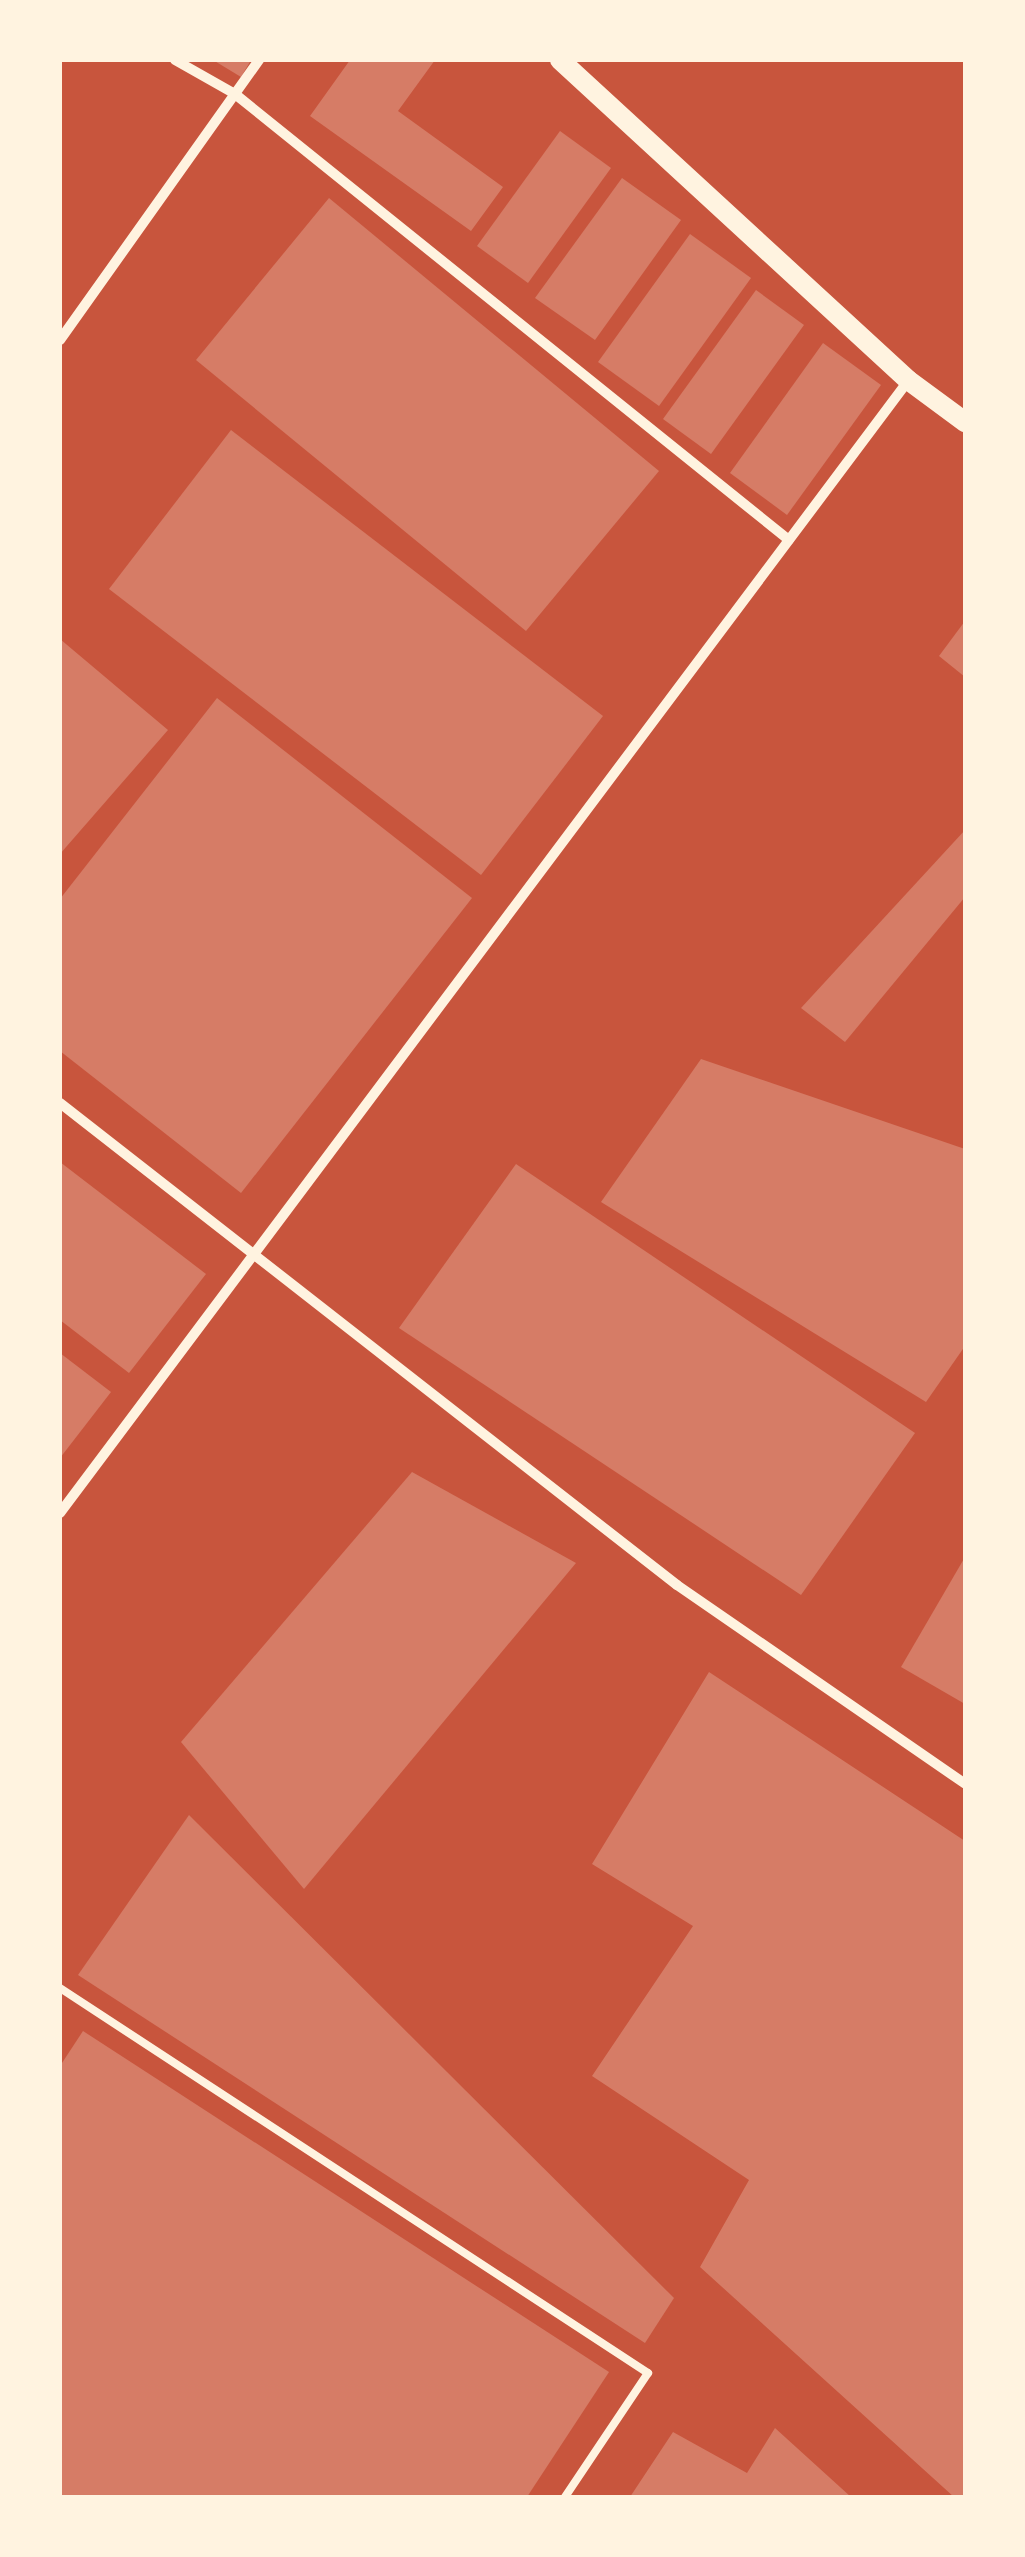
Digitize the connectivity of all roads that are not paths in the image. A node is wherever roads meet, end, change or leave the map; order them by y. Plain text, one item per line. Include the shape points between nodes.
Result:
1 (175, 60) edge
2 (258, 60) edge
3 (560, 60) edge
4 (234, 94) junction
5 (60, 340) edge
6 (908, 380) junction
7 (965, 422) edge
8 (788, 540) junction
9 (60, 1103) edge
10 (253, 1255) junction
11 (60, 1513) edge
12 (965, 1784) edge
13 (60, 1988) edge
14 (565, 2497) edge

1 - 4 street
2 - 4 street
3 - 6 main road
4 - 5 street
4 - 8 street
6 - 7 main road
6 - 8 street
8 - 10 street
9 - 10 street
10 - 11 street
10 - 12 street via 677,1585
13 - 14 lane via 648,2373

